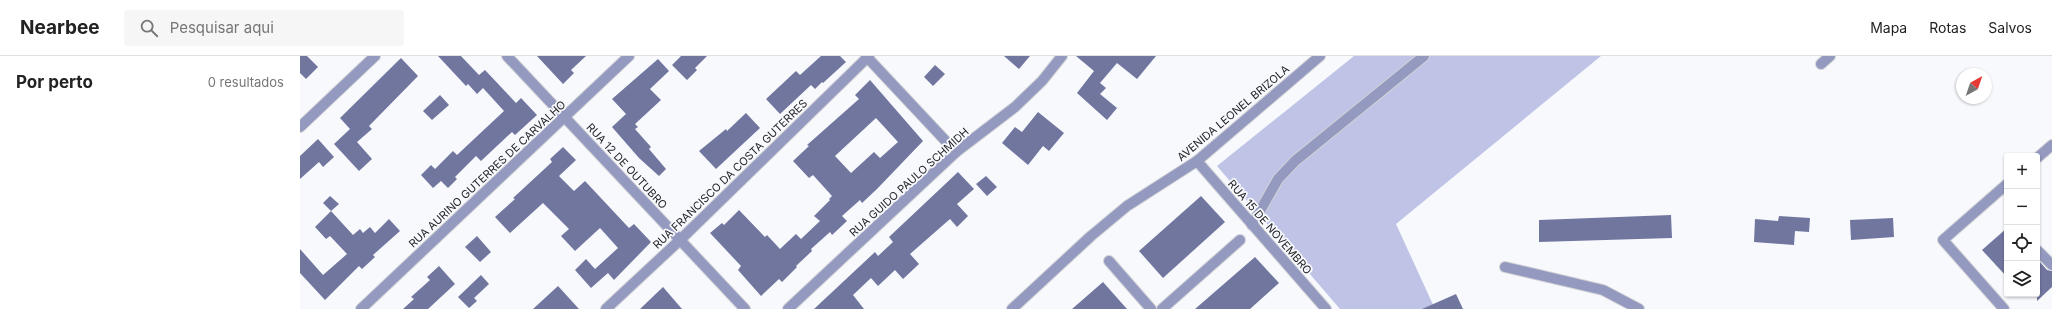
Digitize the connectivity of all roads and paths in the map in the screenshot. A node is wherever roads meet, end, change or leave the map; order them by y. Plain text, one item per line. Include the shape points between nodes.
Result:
1 (376, 56) edge
2 (507, 56) edge
3 (629, 56) edge
4 (1062, 56) edge
5 (1320, 56) edge
6 (1424, 56) edge
7 (1830, 56) edge
8 (868, 57) edge
9 (1821, 64) dead end
10 (565, 118) junction
11 (300, 127) edge
12 (2052, 145) edge
13 (956, 152) junction
14 (2040, 155) edge
15 (1197, 161) junction
16 (2004, 187) edge
17 (1252, 224) junction
18 (680, 240) junction
19 (1240, 240) dead end
20 (2040, 253) edge
21 (1109, 261) dead end
22 (2052, 265) edge
23 (1505, 267) dead end
24 (361, 309) edge
25 (606, 309) edge
26 (745, 309) edge
27 (788, 309) edge
28 (1012, 309) edge
29 (1151, 309) edge
30 (1162, 309) edge
31 (1326, 309) edge
32 (1639, 309) edge
33 (2004, 309) edge

1 - 11 street
2 - 10 street, RUA 12 DE OUTUBRO
3 - 10 street, RUA AURINO GUTERRES DE CARVALHO
4 - 13 street, RUA GUIDO PAULO SCHMIDH via 1042,81 1015,107
5 - 15 street, AVENIDA LEONEL BRIZOLA
6 - 17 street via 1295,161 1278,179
7 - 9 street
8 - 13 street
8 - 18 street, RUA FRANCISCO DA COSTA GUTERRES
10 - 18 street, RUA 12 DE OUTUBRO
10 - 24 street, RUA AURINO GUTERRES DE CARVALHO
12 - 14 street
13 - 27 street, RUA GUIDO PAULO SCHMIDH
15 - 17 street, RUA 15 DE NOVEMBRO
15 - 28 street, AVENIDA LEONEL BRIZOLA via 1127,206
16 - 33 street via 1943,240
17 - 31 street, RUA 15 DE NOVEMBRO
18 - 25 street, RUA FRANCISCO DA COSTA GUTERRES
18 - 26 street, RUA 12 DE OUTUBRO
19 - 30 street
20 - 22 street
21 - 29 street
23 - 32 street via 1603,290

